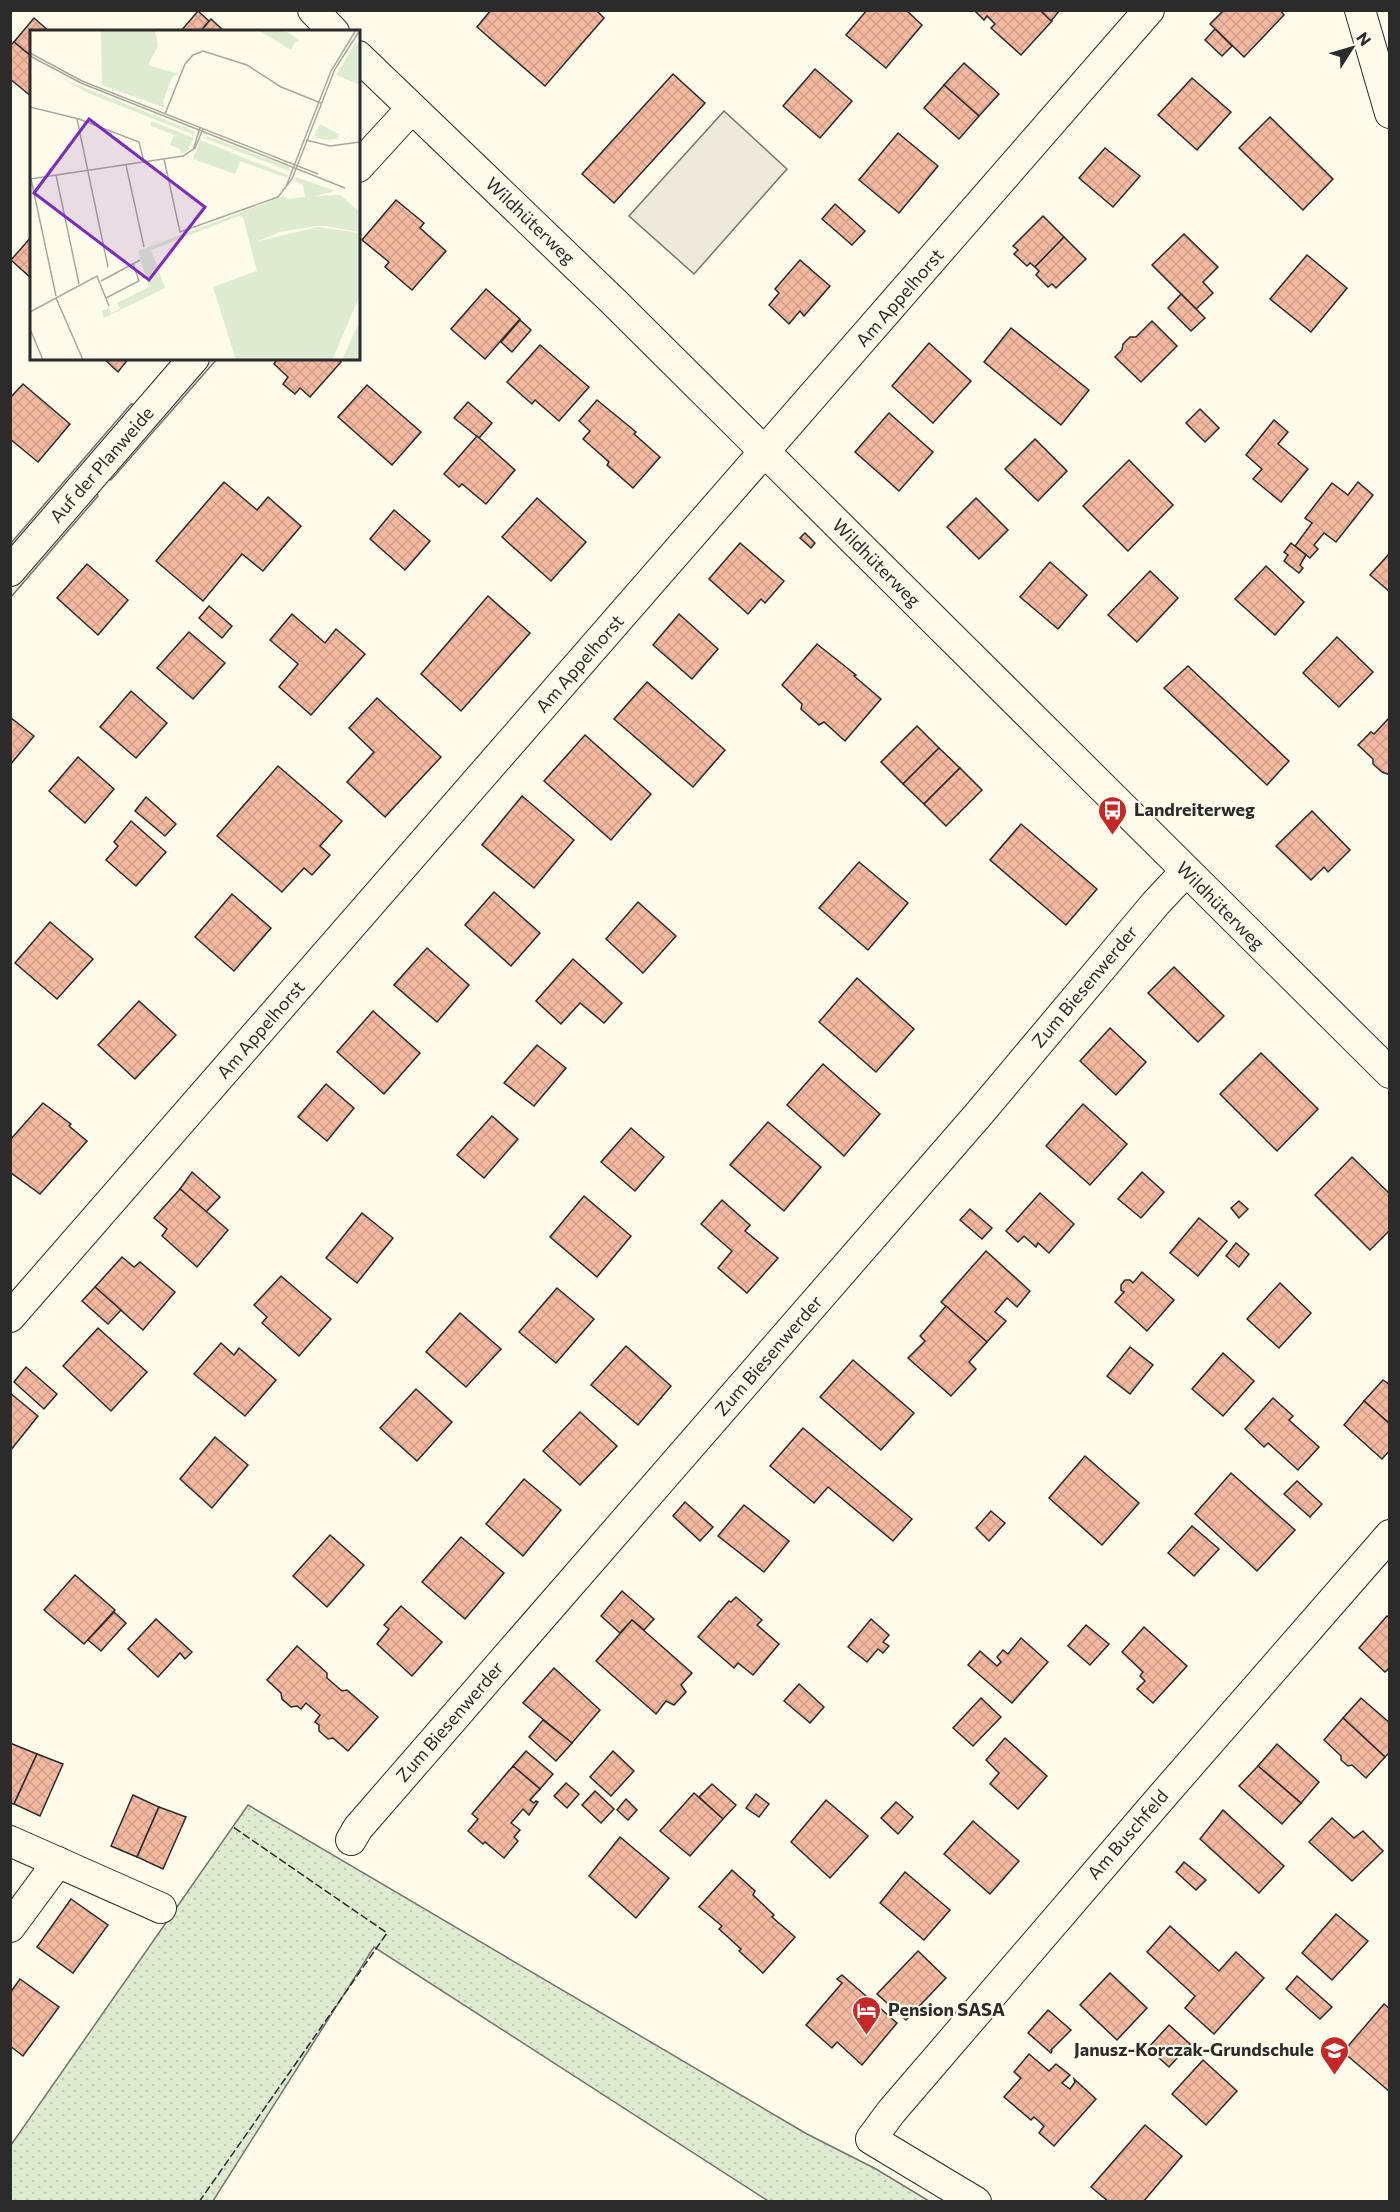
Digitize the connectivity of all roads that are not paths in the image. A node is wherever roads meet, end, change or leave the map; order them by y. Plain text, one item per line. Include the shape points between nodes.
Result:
1 (313, 10) edge
2 (1149, 10) edge
3 (1360, 10) edge
4 (332, 30) edge
5 (360, 58) edge
6 (412, 108) junction
7 (1389, 112) edge
8 (360, 165) edge
9 (192, 360) edge
10 (765, 452) junction
11 (10, 571) edge
12 (1186, 871) junction
13 (1388, 1069) edge
14 (10, 1317) edge
15 (1389, 1535) edge
16 (351, 1840) dead end
17 (10, 1841) edge
18 (57, 1862) junction
19 (162, 1908) dead end
20 (10, 1927) edge
21 (976, 2202) edge

1 - 4 street
2 - 10 street, Am Appelhorst
3 - 7 street
5 - 6 street, Wildhüterweg
6 - 8 street
6 - 10 street, Wildhüterweg
9 - 11 street, Auf der Planweide
10 - 12 street, Wildhüterweg
10 - 14 street, Am Appelhorst
12 - 13 street, Wildhüterweg
12 - 16 street, Zum Biesenwerder
15 - 21 street, Am Buschfeld via 871,2139
17 - 18 street
18 - 19 street
18 - 20 street

